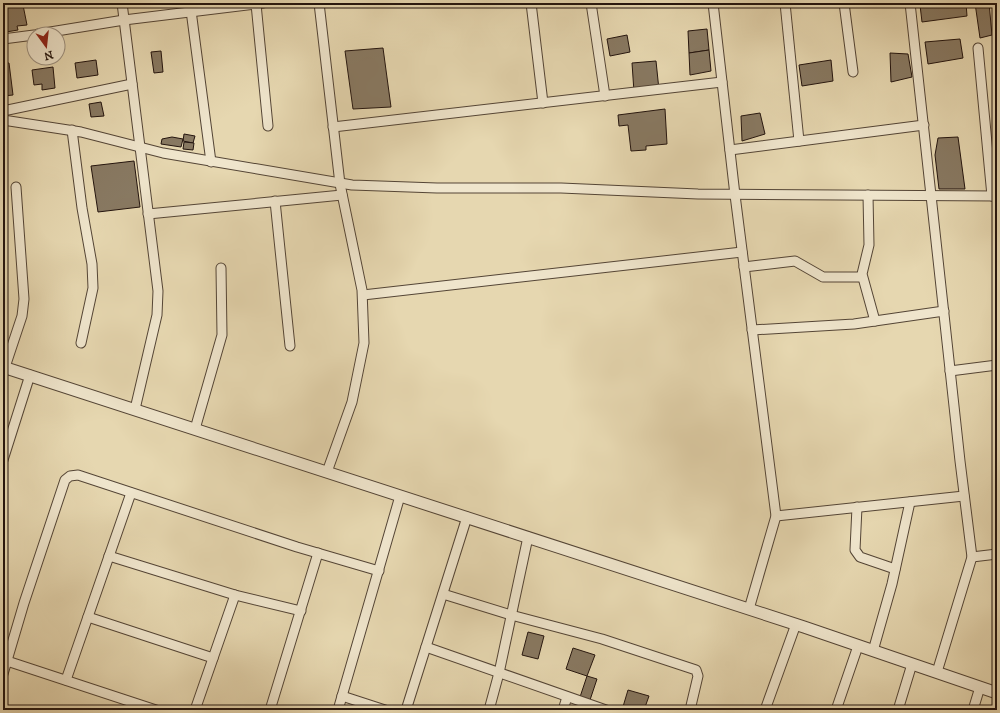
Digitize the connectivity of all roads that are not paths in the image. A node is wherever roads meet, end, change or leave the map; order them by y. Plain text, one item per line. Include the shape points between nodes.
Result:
1 (122, 3) edge
2 (259, 3) edge
3 (319, 3) edge
4 (531, 3) edge
5 (591, 3) edge
6 (713, 3) edge
7 (785, 3) edge
8 (844, 3) edge
9 (910, 3) edge
10 (191, 7) edge
11 (124, 20) junction
12 (66, 29) edge
13 (26, 36) edge
14 (3, 40) edge
15 (978, 48) dead end
16 (852, 72) dead end
17 (722, 82) junction
18 (132, 84) junction
19 (605, 96) junction
20 (543, 103) junction
21 (3, 111) edge
22 (3, 120) edge
23 (924, 125) junction
24 (268, 126) dead end
25 (333, 127) junction
26 (72, 130) junction
27 (799, 141) junction
28 (139, 148) junction
29 (730, 150) junction
30 (211, 162) junction
31 (993, 168) edge
32 (340, 184) junction
33 (16, 187) dead end
34 (342, 195) junction
35 (735, 195) junction
36 (868, 195) junction
37 (932, 195) junction
38 (995, 196) edge
39 (275, 201) junction
40 (148, 214) junction
41 (742, 252) junction
42 (744, 267) junction
43 (221, 268) dead end
44 (862, 277) junction
45 (363, 294) junction
46 (944, 311) junction
47 (875, 321) junction
48 (752, 330) junction
49 (81, 343) dead end
50 (290, 346) dead end
51 (997, 365) edge
52 (4, 367) edge
53 (950, 371) junction
54 (30, 375) junction
55 (135, 409) junction
56 (194, 429) junction
57 (3, 460) edge
58 (327, 472) junction
59 (132, 493) junction
60 (400, 496) junction
61 (964, 496) junction
62 (910, 502) junction
63 (857, 507) junction
64 (776, 516) junction
65 (467, 517) junction
66 (528, 537) junction
67 (318, 553) junction
68 (997, 554) edge
69 (110, 556) junction
70 (972, 557) junction
71 (895, 569) junction
72 (379, 571) junction
73 (443, 594) junction
74 (235, 595) junction
75 (749, 609) junction
76 (301, 611) junction
77 (511, 615) junction
78 (88, 617) junction
79 (796, 624) junction
80 (858, 646) junction
81 (426, 648) junction
82 (873, 651) junction
83 (213, 658) junction
84 (7, 660) junction
85 (912, 664) junction
86 (937, 672) junction
87 (499, 673) junction
88 (3, 674) edge
89 (66, 680) junction
90 (980, 687) junction
91 (997, 693) edge
92 (342, 696) junction
93 (567, 697) junction
94 (156, 710) edge
95 (195, 710) edge
96 (270, 710) edge
97 (338, 710) edge
98 (385, 710) edge
99 (406, 710) edge
100 (489, 710) edge
101 (563, 710) edge
102 (606, 710) edge
103 (690, 710) edge
104 (766, 710) edge
105 (836, 710) edge
106 (898, 710) edge
107 (973, 710) edge

1 - 11 street
2 - 10 street
2 - 24 street
3 - 25 street
4 - 20 street
5 - 19 street
6 - 17 street
7 - 27 street
8 - 16 street
9 - 23 street
10 - 11 street
10 - 30 street
11 - 12 street
11 - 18 street
13 - 14 street
15 - 31 street
17 - 19 street
17 - 29 street
18 - 21 street
18 - 28 street
19 - 20 street
20 - 25 street
22 - 26 street
23 - 27 street
23 - 37 street
25 - 32 street
26 - 28 street
26 - 49 street via 92,264 93,288
27 - 29 street
28 - 30 street
28 - 40 street
29 - 35 street
30 - 32 street
31 - 38 street
32 - 34 street
32 - 35 street via 437,188 560,188
33 - 52 street via 24,299 22,316
34 - 39 street
34 - 45 street
35 - 36 street
35 - 41 street
36 - 37 street
36 - 44 street via 869,245
37 - 38 street
37 - 46 street
39 - 40 street
39 - 50 street
40 - 55 street via 158,291 157,315
41 - 42 street
41 - 45 street
42 - 44 street via 795,261 823,277
42 - 48 street
43 - 56 street via 222,335
44 - 47 street
45 - 58 street via 364,343 352,402
46 - 47 street
46 - 53 street
47 - 48 street via 811,328
48 - 64 street
51 - 53 street
52 - 54 street
53 - 61 street
54 - 55 street
54 - 57 street
55 - 56 street
56 - 58 street
58 - 60 street
59 - 67 street
59 - 69 street
59 - 84 street via 78,475 65,480
60 - 65 street
60 - 72 street
61 - 62 street
61 - 70 street
62 - 63 street
62 - 71 street
63 - 64 street
63 - 71 street via 856,554
64 - 75 street
65 - 66 street
65 - 73 street
66 - 75 street
66 - 77 street
67 - 72 street
67 - 76 street
68 - 70 street
69 - 74 street
69 - 78 street
70 - 86 street
71 - 82 street
72 - 92 street
73 - 77 street
73 - 81 street
74 - 76 street
74 - 83 street
75 - 79 street
76 - 96 street
77 - 87 street
77 - 103 street via 602,639 696,670 698,676
78 - 83 street
78 - 89 street
79 - 80 street
79 - 104 street
80 - 82 street
80 - 105 street
81 - 87 street
81 - 99 street
82 - 85 street
83 - 95 street
84 - 88 street
84 - 89 street
85 - 86 street
85 - 106 street
86 - 90 street
87 - 93 street
87 - 100 street
89 - 94 street
90 - 91 street
90 - 107 street
92 - 97 street
92 - 98 street
93 - 101 street
93 - 102 street

